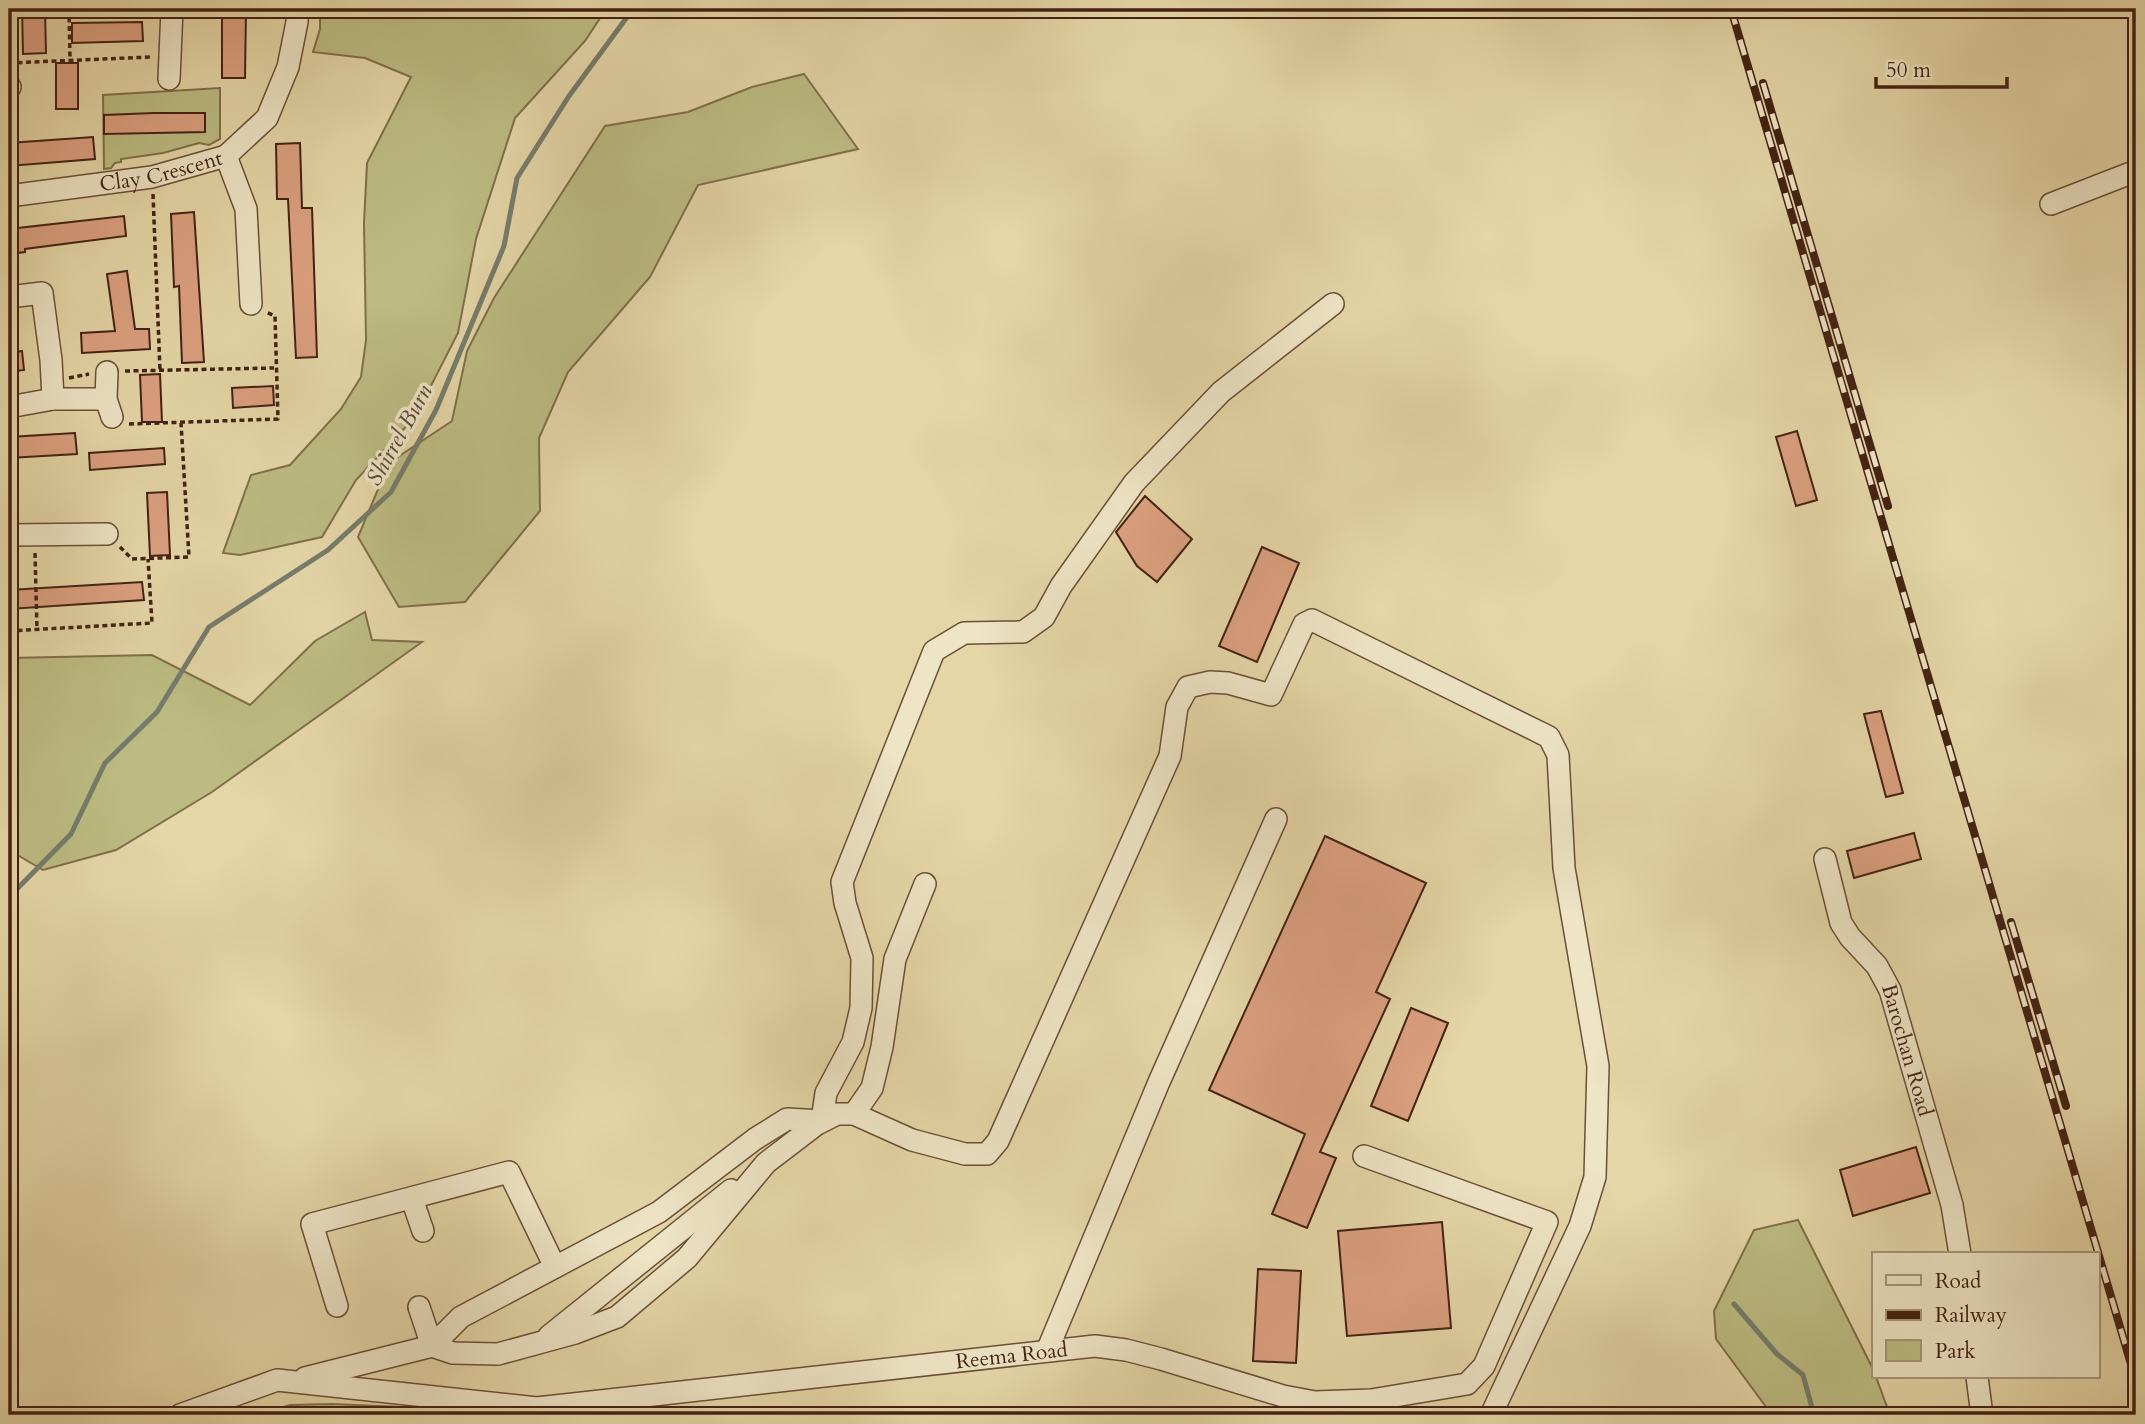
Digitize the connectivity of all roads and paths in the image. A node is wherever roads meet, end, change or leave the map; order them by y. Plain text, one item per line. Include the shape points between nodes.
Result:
1 (69, 9) edge
2 (173, 9) edge
3 (297, 9) edge
4 (170, 57) junction
5 (70, 60) junction
6 (9, 63) edge
7 (169, 79) dead end
8 (226, 156) junction
9 (2136, 172) edge
10 (152, 177) junction
11 (9, 196) edge
12 (2051, 204) dead end
13 (9, 297) edge
14 (251, 304) joint
15 (1333, 304) dead end
16 (275, 368) junction
17 (160, 371) junction
18 (107, 372) junction
19 (53, 390) junction
20 (9, 407) edge
21 (109, 408) junction
22 (181, 423) junction
23 (33, 534) junction
24 (107, 534) dead end
25 (9, 535) edge
26 (148, 558) junction
27 (132, 559) dead end
28 (37, 629) junction
29 (9, 631) edge
30 (1276, 819) dead end
31 (1825, 859) dead end
32 (925, 884) dead end
33 (854, 1114) junction
34 (822, 1121) junction
35 (1364, 1156) dead end
36 (412, 1199) junction
37 (423, 1231) dead end
38 (1961, 1252) edge
39 (555, 1267) junction
40 (337, 1306) dead end
41 (419, 1307) dead end
42 (432, 1346) junction
43 (1046, 1351) junction
44 (1977, 1378) edge
45 (291, 1382) junction
46 (180, 1415) edge
47 (1491, 1415) edge
48 (1982, 1415) edge

1 - 5 path
2 - 4 street
3 - 8 street, Clay Crescent via 288,67 267,118
4 - 5 path
4 - 7 street
5 - 6 path
8 - 10 street, Clay Crescent
8 - 14 street via 246,209
9 - 12 street
10 - 11 street, Clay Crescent
10 - 17 path
13 - 19 street via 42,293
14 - 16 path via 275,316
15 - 34 street via 1221,393 1135,483 1044,617 1023,632 964,633 934,651 842,882 862,958 861,1008 853,1042 826,1093
16 - 17 path
16 - 22 path via 278,419
17 - 18 path
18 - 19 path
18 - 21 street
19 - 20 street
19 - 21 street
21 - 22 path via 120,425
22 - 26 path via 189,557
23 - 24 street
23 - 25 street
23 - 28 path
26 - 27 path
26 - 28 path via 152,623
28 - 29 path
30 - 43 street
31 - 38 street, Barochan Road via 1841,923 1877,966 1890,990 1952,1205
32 - 33 street via 895,959 872,1088
33 - 34 street via 837,1114
33 - 47 street via 912,1140 965,1154 987,1154 998,1141 1170,757 1177,707 1188,687 1219,682 1271,695 1304,624 1312,620 1549,737 1558,755 1564,868 1598,1066 1595,1177 1580,1226
34 - 39 street via 787,1119 659,1212
34 - 42 street via 539,1344 498,1353 453,1353
35 - 43 street, Reema Road via 1547,1222 1484,1366 1467,1384 1371,1400 1315,1402 1126,1350 1095,1346
36 - 37 street
36 - 39 street via 509,1172
36 - 40 street via 312,1224
39 - 42 street via 461,1317
41 - 42 street
42 - 45 street
43 - 45 street, Reema Road via 537,1408
44 - 48 street
45 - 46 street, Reema Road via 277,1380

